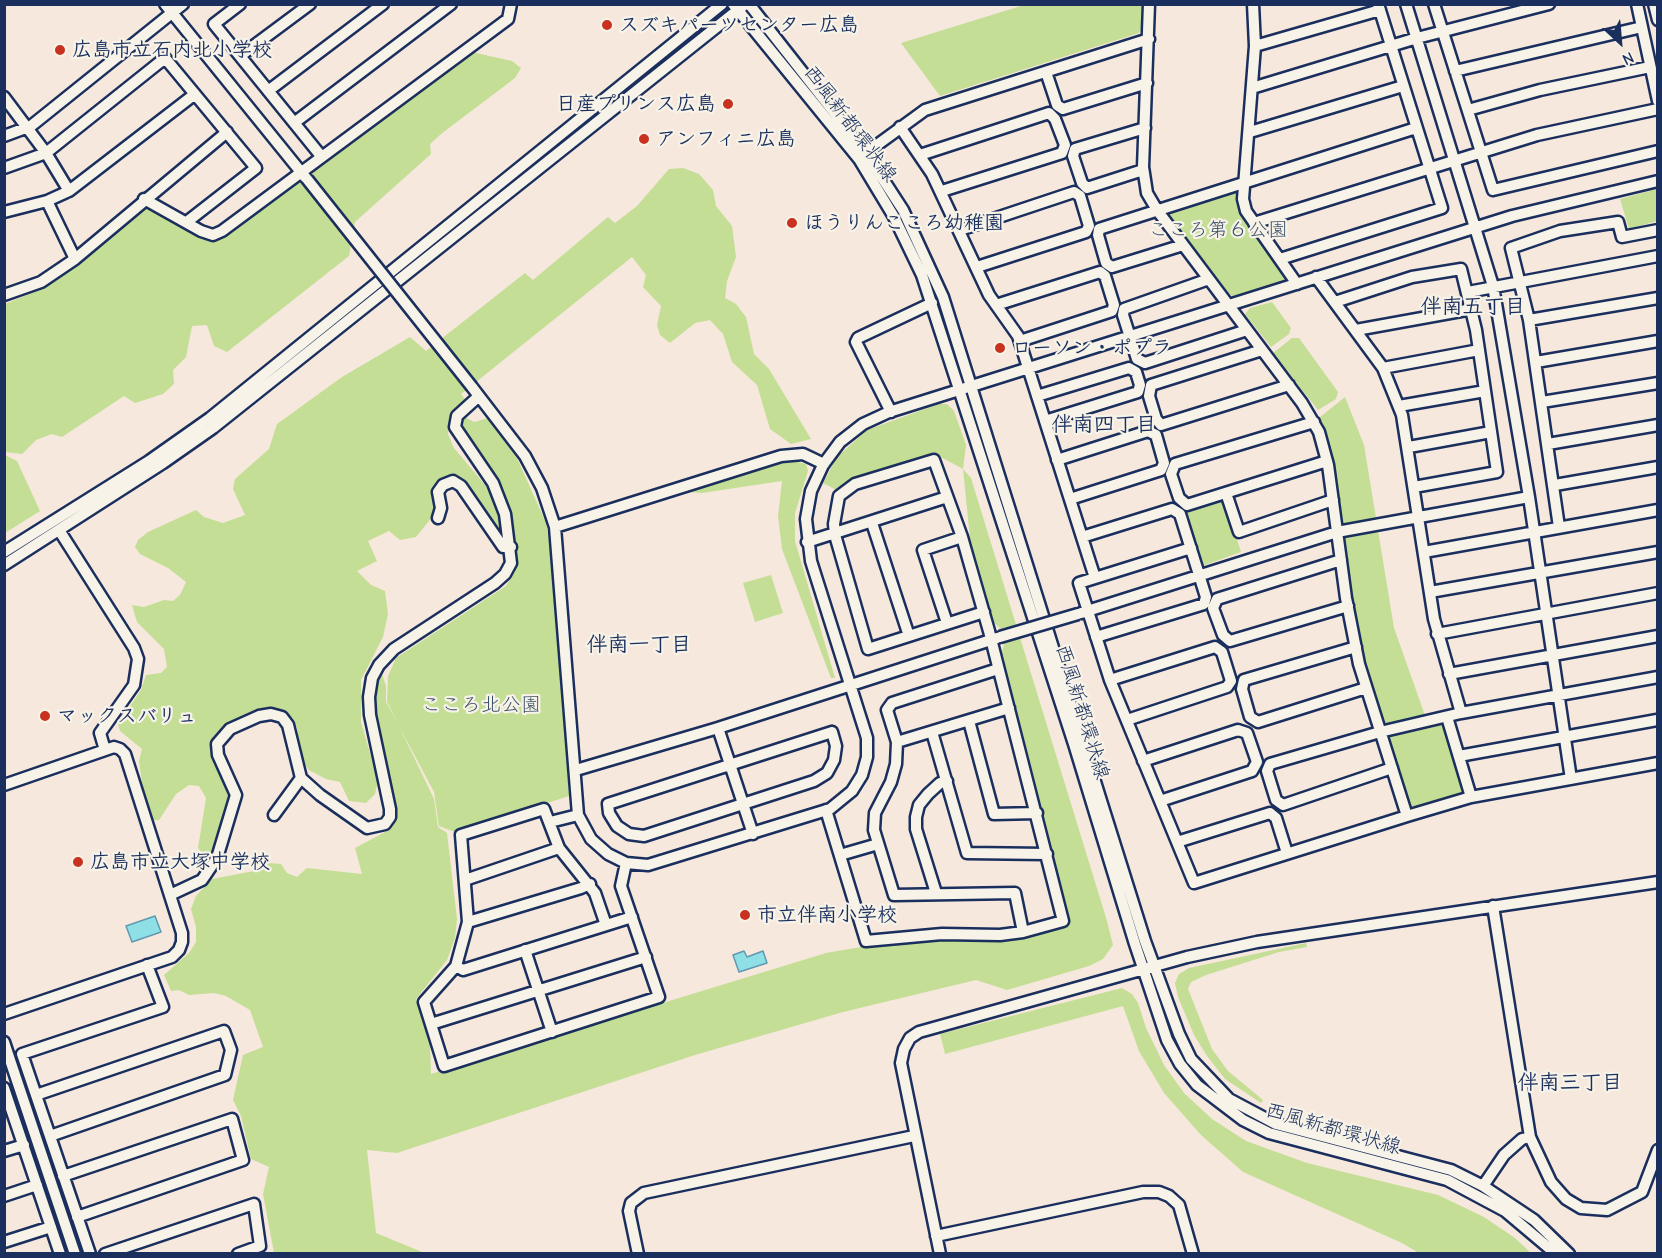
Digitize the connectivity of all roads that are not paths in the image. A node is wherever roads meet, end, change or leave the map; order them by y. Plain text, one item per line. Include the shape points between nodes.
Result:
1 (183, 4) edge
2 (240, 4) edge
3 (310, 4) edge
4 (383, 4) edge
5 (451, 4) edge
6 (511, 4) edge
7 (722, 4) edge
8 (1149, 4) edge
9 (1253, 4) edge
10 (1406, 4) edge
11 (1434, 4) edge
12 (1549, 4) edge
13 (1637, 4) edge
14 (1654, 4) edge
15 (741, 6) edge
16 (1379, 7) edge
17 (169, 9) edge
18 (1658, 20) edge
19 (1642, 27) junction
20 (1443, 33) junction
21 (1417, 38) junction
22 (1149, 39) junction
23 (1255, 46) junction
24 (1391, 47) junction
25 (240, 56) junction
26 (1650, 67) junction
27 (1455, 71) junction
28 (1046, 72) junction
29 (1147, 82) junction
30 (1403, 86) junction
31 (1252, 88) junction
32 (268, 91) junction
33 (195, 94) junction
34 (6, 101) edge
35 (1658, 101) edge
36 (1658, 109) edge
37 (1468, 110) junction
38 (294, 123) junction
39 (900, 127) junction
40 (28, 128) junction
41 (1145, 128) junction
42 (1416, 128) junction
43 (227, 132) junction
44 (1250, 132) junction
45 (4, 136) edge
46 (1658, 151) edge
47 (1481, 152) junction
48 (46, 153) junction
49 (866, 153) junction
50 (920, 155) junction
51 (321, 156) junction
52 (1454, 160) junction
53 (4, 168) edge
54 (1429, 168) junction
55 (1143, 170) junction
56 (304, 175) junction
57 (1658, 182) edge
58 (1243, 183) junction
59 (69, 191) junction
60 (942, 191) junction
61 (144, 199) junction
62 (47, 201) junction
63 (1157, 210) junction
64 (4, 212) edge
65 (188, 221) junction
66 (1254, 223) junction
67 (1475, 228) junction
68 (960, 230) junction
69 (1658, 230) edge
70 (1183, 244) junction
71 (1658, 256) edge
72 (75, 259) junction
73 (1280, 259) junction
74 (977, 267) junction
75 (1316, 278) junction
76 (1209, 279) junction
77 (1519, 281) junction
78 (1297, 284) junction
79 (1493, 286) junction
80 (1468, 292) junction
81 (4, 295) edge
82 (1658, 298) edge
83 (1335, 302) junction
84 (932, 303) junction
85 (996, 305) junction
86 (1229, 305) junction
87 (1472, 309) junction
88 (1529, 320) junction
89 (1247, 330) junction
90 (1356, 330) junction
91 (1130, 336) junction
92 (1020, 341) junction
93 (1658, 341) edge
94 (1262, 350) junction
95 (1479, 350) junction
96 (1536, 362) junction
97 (1029, 368) junction
98 (1383, 368) junction
99 (1658, 382) edge
100 (1289, 385) junction
101 (973, 386) junction
102 (961, 390) junction
103 (475, 391) junction
104 (1485, 391) junction
105 (1037, 396) junction
106 (1542, 402) junction
107 (1399, 406) junction
108 (891, 412) junction
109 (1045, 421) junction
110 (1314, 422) junction
111 (1658, 425) edge
112 (1491, 432) junction
113 (1548, 444) junction
114 (1408, 447) junction
115 (1058, 460) junction
116 (1327, 461) junction
117 (824, 464) junction
118 (1658, 467) edge
119 (1555, 485) junction
120 (1414, 487) junction
121 (1226, 493) junction
122 (1529, 496) junction
123 (948, 497) junction
124 (1070, 499) junction
125 (1333, 500) junction
126 (1658, 510) edge
127 (1419, 516) junction
128 (438, 518) dead end
129 (872, 523) junction
130 (555, 527) junction
131 (1559, 527) junction
132 (59, 530) junction
133 (1533, 531) junction
134 (1337, 532) junction
135 (835, 536) junction
136 (962, 537) junction
137 (1082, 537) junction
138 (807, 542) junction
139 (511, 547) junction
140 (1191, 548) junction
141 (4, 552) edge
142 (1424, 552) junction
143 (1658, 552) edge
144 (1341, 560) junction
145 (4, 565) edge
146 (1540, 573) junction
147 (1199, 575) junction
148 (1095, 578) junction
149 (1430, 592) junction
150 (1658, 593) edge
151 (1348, 606) junction
152 (984, 612) junction
153 (1083, 612) junction
154 (1546, 614) junction
155 (947, 623) junction
156 (1437, 634) junction
157 (909, 636) junction
158 (1658, 636) edge
159 (1096, 637) junction
160 (996, 638) junction
161 (1356, 647) junction
162 (1552, 655) junction
163 (998, 669) junction
164 (1449, 674) junction
165 (1658, 677) edge
166 (1110, 680) junction
167 (850, 685) junction
168 (1366, 688) junction
169 (1559, 696) junction
170 (1010, 708) junction
171 (1461, 713) junction
172 (1447, 717) junction
173 (1127, 720) junction
174 (1657, 720) edge
175 (969, 721) junction
176 (718, 728) junction
177 (932, 732) junction
178 (1380, 732) junction
179 (1564, 736) junction
180 (897, 742) junction
181 (105, 750) junction
182 (1459, 756) junction
183 (1143, 761) junction
184 (1658, 764) edge
185 (730, 767) junction
186 (1392, 768) junction
187 (576, 770) junction
188 (301, 778) junction
189 (1571, 779) junction
190 (947, 781) junction
191 (4, 785) edge
192 (1471, 797) junction
193 (1160, 801) junction
194 (743, 805) junction
195 (825, 810) junction
196 (1037, 813) junction
197 (578, 814) junction
198 (274, 816) dead end
199 (1407, 816) junction
200 (550, 822) junction
201 (753, 834) junction
202 (1177, 842) junction
203 (878, 844) junction
204 (559, 848) junction
205 (1287, 853) junction
206 (1047, 854) junction
207 (840, 855) junction
208 (626, 863) junction
209 (465, 879) junction
210 (1658, 882) edge
211 (590, 884) junction
212 (936, 893) junction
213 (170, 895) junction
214 (1493, 906) junction
215 (632, 917) junction
216 (468, 922) junction
217 (606, 925) junction
218 (1023, 932) junction
219 (525, 950) junction
220 (646, 957) junction
221 (147, 965) junction
222 (456, 966) junction
223 (1149, 968) junction
224 (538, 992) junction
225 (4, 1014) edge
226 (431, 1024) junction
227 (552, 1032) junction
228 (4, 1042) edge
229 (4, 1088) edge
230 (36, 1095) junction
231 (7, 1104) edge
232 (42, 1114) junction
233 (30, 1119) junction
234 (16, 1124) junction
235 (50, 1136) junction
236 (914, 1136) junction
237 (1530, 1137) junction
238 (24, 1145) junction
239 (1658, 1150) edge
240 (4, 1151) edge
241 (63, 1176) junction
242 (37, 1185) junction
243 (1483, 1186) junction
244 (4, 1196) edge
245 (77, 1217) junction
246 (51, 1227) junction
247 (936, 1236) junction
248 (4, 1242) edge
249 (60, 1254) edge
250 (75, 1254) edge
251 (90, 1254) edge
252 (105, 1254) edge
253 (238, 1254) edge
254 (638, 1254) edge
255 (940, 1254) edge
256 (1193, 1254) edge
257 (1556, 1254) edge
258 (1569, 1254) edge

1 - 17 street
2 - 25 street via 214,24
3 - 25 street
4 - 32 street
5 - 38 street
6 - 51 street via 508,19
7 - 141 street via 210,418
8 - 22 street
9 - 23 street
10 - 21 street
11 - 20 street
12 - 20 street
13 - 19 street
14 - 18 street
15 - 49 street, 西風新都環状線
15 - 84 street, 西風新都環状線 via 859,159 894,217
15 - 132 street via 226,418
16 - 23 street
16 - 24 street
17 - 40 street
17 - 56 street
19 - 26 street
19 - 27 street
20 - 21 street
20 - 27 street
21 - 24 street
21 - 52 street
22 - 28 street
22 - 29 street
23 - 31 street
24 - 30 street
24 - 31 street
25 - 32 street
26 - 35 street
26 - 37 street
27 - 37 street
28 - 29 street via 1057,105 1063,109
28 - 39 street via 925,110
29 - 41 street
30 - 42 street
30 - 44 street
31 - 44 street
32 - 38 street
33 - 43 street
33 - 48 street via 165,58
33 - 59 street
34 - 40 street
36 - 47 street via 1537,135
37 - 47 street
38 - 51 street
39 - 49 street
39 - 50 street
40 - 45 street
40 - 48 street
41 - 55 street
41 - 55 street via 1075,149 1073,156 1087,188
42 - 54 street
42 - 58 street
43 - 61 street
43 - 65 street via 256,168
44 - 58 street
46 - 47 street via 1493,190
47 - 52 street
48 - 53 street
48 - 59 street
49 - 101 street, 西風新都環状線 via 903,210 930,266
50 - 60 street
50 - 60 street via 1049,113 1055,118 1065,145 1062,153
51 - 56 street
52 - 54 street
52 - 67 street
54 - 66 street
54 - 73 street via 1442,208
55 - 63 street via 1147,193
56 - 65 street via 213,235
56 - 103 street, bridge
57 - 67 street via 1557,203
58 - 63 street
58 - 66 street via 1246,211
59 - 62 street
60 - 68 street
61 - 65 street
61 - 72 street
62 - 64 street
62 - 72 street
63 - 70 street
63 - 70 street via 1099,229 1106,263 1112,267
66 - 73 street
67 - 75 street
67 - 79 street
68 - 74 street
68 - 74 street via 1074,192 1080,196 1089,226 1086,232
69 - 77 street via 1622,237 1618,222 1560,231 1511,248
70 - 76 street
71 - 77 street
72 - 81 street via 41,282
73 - 78 street
74 - 85 street
75 - 78 street
75 - 83 street
76 - 86 street
76 - 91 street via 1124,308
77 - 79 street
77 - 88 street
78 - 86 street
79 - 80 street
79 - 122 street
80 - 83 street via 1461,269 1412,277
80 - 87 street
82 - 88 street
83 - 90 street
84 - 102 street, 西風新都環状線
84 - 108 street via 856,342
85 - 92 street
85 - 92 street via 1100,272 1105,276 1112,311
86 - 89 street
86 - 91 street
87 - 90 street
87 - 95 street
88 - 96 street
89 - 91 street via 1145,363 1137,358
89 - 94 street
90 - 98 street
91 - 97 street
92 - 97 street
93 - 96 street
94 - 100 street
94 - 100 street via 1151,385 1149,396 1156,419 1161,425
95 - 98 street
95 - 104 street
96 - 106 street
97 - 101 street
97 - 105 street
98 - 107 street
99 - 106 street
100 - 110 street
101 - 102 street
101 - 223 street, 西風新都環状線
102 - 108 street
102 - 223 street, 西風新都環状線
103 - 130 street via 532,467
103 - 139 street via 457,416 455,427 492,483 505,514
104 - 107 street
104 - 112 street
105 - 109 street
105 - 109 street via 1129,368 1136,372 1138,392
106 - 113 street
107 - 114 street
108 - 117 street via 851,433
109 - 115 street
110 - 116 street
110 - 121 street via 1175,464 1171,474 1179,498 1187,505
111 - 113 street
112 - 114 street
112 - 120 street via 1497,472
113 - 119 street
114 - 120 street
115 - 124 street
115 - 124 street via 1148,431 1156,435 1164,463 1161,470
116 - 121 street
116 - 125 street
117 - 130 street via 803,454 781,456
117 - 138 street via 808,505
118 - 119 street
119 - 131 street
120 - 127 street
121 - 125 street via 1239,532
122 - 127 street
122 - 133 street
123 - 129 street
123 - 135 street via 934,460 855,484 839,496
123 - 136 street
124 - 137 street
125 - 134 street
126 - 131 street
127 - 134 street
127 - 142 street
128 - 139 street via 438,492 443,484 453,481 461,486 503,547
129 - 135 street
129 - 157 street
130 - 187 street
131 - 133 street
132 - 145 street
132 - 181 street via 138,659 134,686 100,733
133 - 142 street
133 - 146 street
134 - 144 street
134 - 147 street
135 - 138 street
135 - 157 street via 868,649
136 - 152 street
136 - 155 street via 923,550
137 - 140 street via 1172,509 1180,513
137 - 148 street
138 - 167 street
139 - 188 street via 511,563 505,574 394,649 372,678 370,715 390,809 385,824 367,828
140 - 147 street
140 - 148 street
142 - 149 street
143 - 146 street
144 - 151 street
144 - 151 street via 1217,599 1213,608 1222,636 1230,641
146 - 149 street
146 - 154 street
147 - 153 street
147 - 159 street via 1206,597 1204,604
148 - 153 street via 1079,584
149 - 156 street
150 - 154 street
151 - 161 street
152 - 155 street
152 - 160 street
153 - 159 street
153 - 160 street, bridge
154 - 156 street
154 - 162 street
155 - 157 street
156 - 164 street
158 - 162 street
159 - 166 street
160 - 163 street
160 - 167 street
161 - 168 street
161 - 168 street via 1244,680 1242,689 1250,717 1258,722
162 - 164 street
162 - 169 street
163 - 170 street
163 - 180 street via 892,703 887,710
164 - 171 street
165 - 169 street
166 - 173 street
166 - 173 street via 1215,647 1222,652 1231,681 1227,687
167 - 176 street
167 - 195 street via 867,738 865,766 852,791
168 - 178 street
169 - 171 street
169 - 179 street
170 - 175 street
170 - 196 street
171 - 172 street
172 - 178 street
172 - 182 street
173 - 183 street
174 - 179 street
175 - 177 street
175 - 196 street via 994,814
176 - 185 street
176 - 187 street
177 - 180 street
177 - 190 street
178 - 186 street
178 - 186 street via 1270,764 1267,771 1276,800 1282,805
179 - 182 street
179 - 189 street
180 - 203 street via 891,782 875,813
181 - 191 street
181 - 213 street via 114,747 125,754
182 - 192 street
183 - 193 street
183 - 193 street via 1238,730 1247,733 1257,762 1252,771
184 - 189 street
185 - 194 street
185 - 194 street via 832,732 836,746 827,773
185 - 194 street via 608,804 609,813 617,826 629,834 644,836
186 - 199 street
187 - 197 street
188 - 198 street
188 - 213 street via 293,755 292,735 282,717 260,716 222,736 218,755 236,795 217,858 202,880
189 - 192 street
190 - 206 street via 967,853
190 - 212 street via 928,794 916,817 916,829
192 - 199 street
193 - 202 street
194 - 201 street
195 - 201 street
195 - 207 street
196 - 206 street
197 - 200 street
197 - 208 street via 600,848
199 - 205 street
200 - 204 street
200 - 209 street via 544,809 460,835
201 - 208 street via 648,865
202 - 205 street via 1270,813 1276,818
202 - 205 street via 1194,883
203 - 207 street
203 - 212 street via 894,895
204 - 209 street
204 - 211 street
206 - 218 street via 1063,921
207 - 218 street via 866,941
208 - 215 street via 621,886
209 - 216 street
210 - 214 street
211 - 216 street
211 - 217 street
212 - 218 street via 1015,893
213 - 221 street via 182,942 172,957
214 - 223 street via 1257,942
214 - 237 street
215 - 217 street
215 - 220 street
216 - 222 street
217 - 219 street
219 - 222 street via 463,970
219 - 224 street
220 - 224 street
220 - 227 street via 659,997
221 - 225 street
221 - 230 street via 163,1006 22,1054
222 - 226 street via 424,1002
223 - 236 street via 919,1032 910,1038 901,1063
223 - 243 street, 西風新都環状線 via 1191,1059 1229,1099 1275,1124 1451,1170
223 - 257 street, 西風新都環状線 via 1167,1040 1180,1064 1218,1104 1269,1133 1447,1180 1505,1211
224 - 226 street
224 - 227 street
226 - 227 street via 444,1066
228 - 233 street
229 - 231 street
230 - 232 street
230 - 235 street via 224,1031 231,1050 225,1075
231 - 234 street
232 - 233 street
232 - 235 street
233 - 234 street
233 - 250 street
234 - 238 street
235 - 241 street
236 - 247 street
236 - 254 street via 644,1193 631,1203 629,1211
237 - 239 street via 1551,1182 1566,1199 1594,1211 1621,1205 1642,1192
237 - 243 street via 1504,1155
238 - 240 street
238 - 242 street
241 - 245 street
241 - 245 street via 232,1119 243,1160
242 - 244 street
242 - 246 street
243 - 258 street, 西風新都環状線 via 1534,1220
245 - 251 street
246 - 248 street
246 - 249 street
247 - 255 street
247 - 256 street via 1143,1192 1159,1192 1179,1204
252 - 253 street via 254,1204 260,1246

